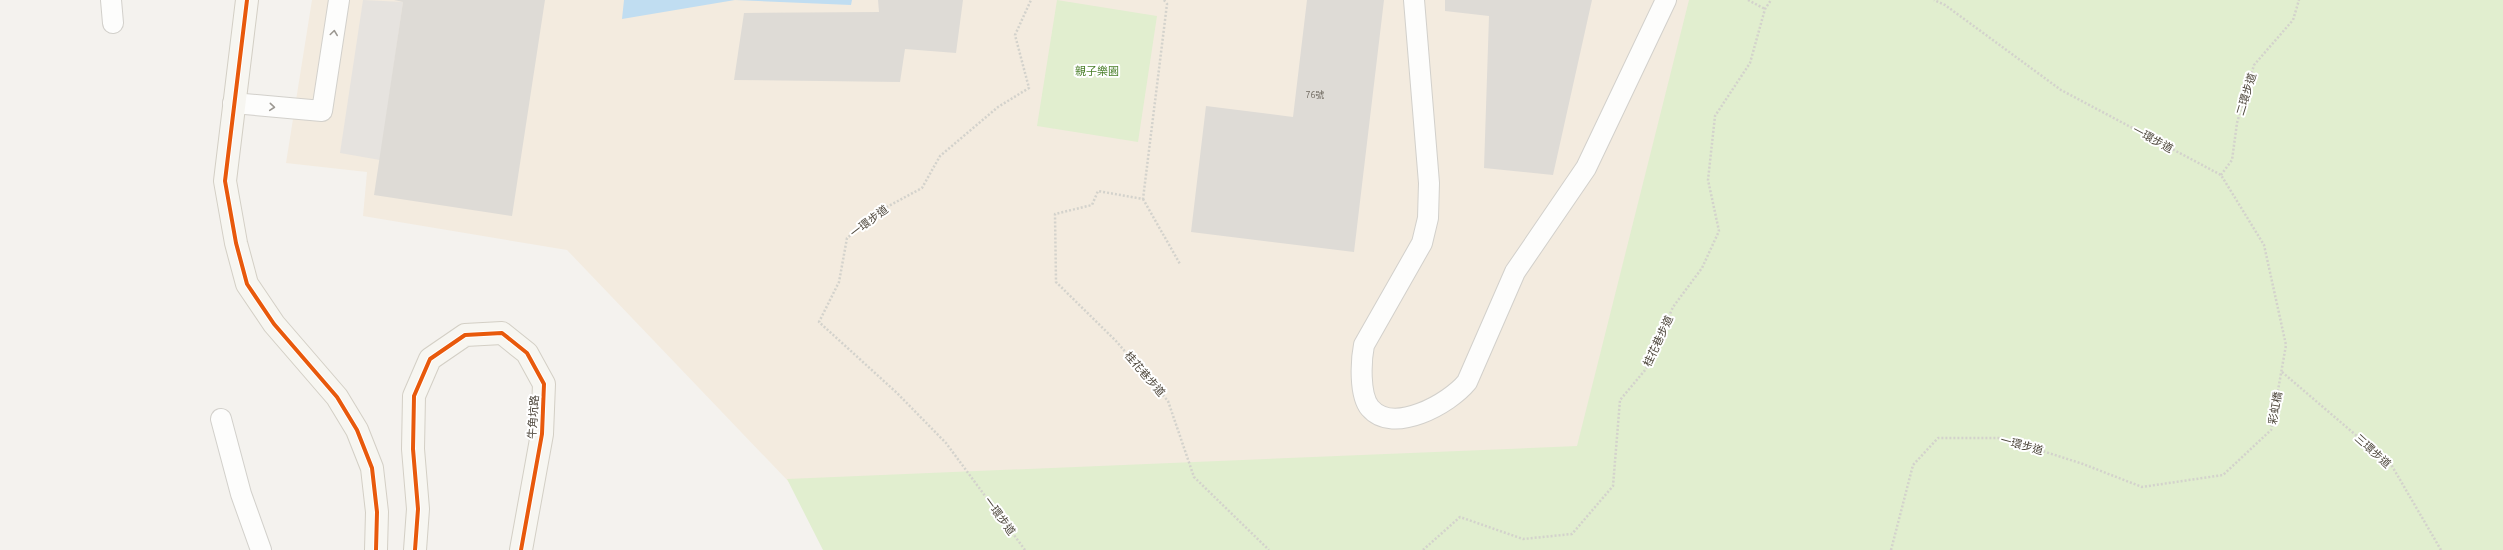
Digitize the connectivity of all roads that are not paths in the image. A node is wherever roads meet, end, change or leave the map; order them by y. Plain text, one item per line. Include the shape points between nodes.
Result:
1 (111, 0) edge
2 (247, 0) edge
3 (339, 0) edge
4 (1414, 0) edge
5 (1666, 0) edge
6 (113, 23) dead end
7 (233, 103) junction
8 (221, 419) dead end
9 (261, 550) edge
10 (376, 550) edge
11 (415, 550) edge
12 (521, 550) edge

1 - 6 lane
2 - 7 street
7 -> 3 lane via 322,111
4 - 5 lane via 1429,183 1428,218 1422,243 1364,344 1361,362 1363,389 1369,407 1380,416 1396,418 1437,407 1456,395 1466,382 1515,272 1586,168
7 - 10 street via 225,181 236,243 247,284 274,324 337,397 357,430 372,468
8 - 9 lane via 241,494
11 - 12 street, 牛角坑路 via 418,509 413,449 414,396 430,359 465,335 502,333 526,353 544,384 542,434

